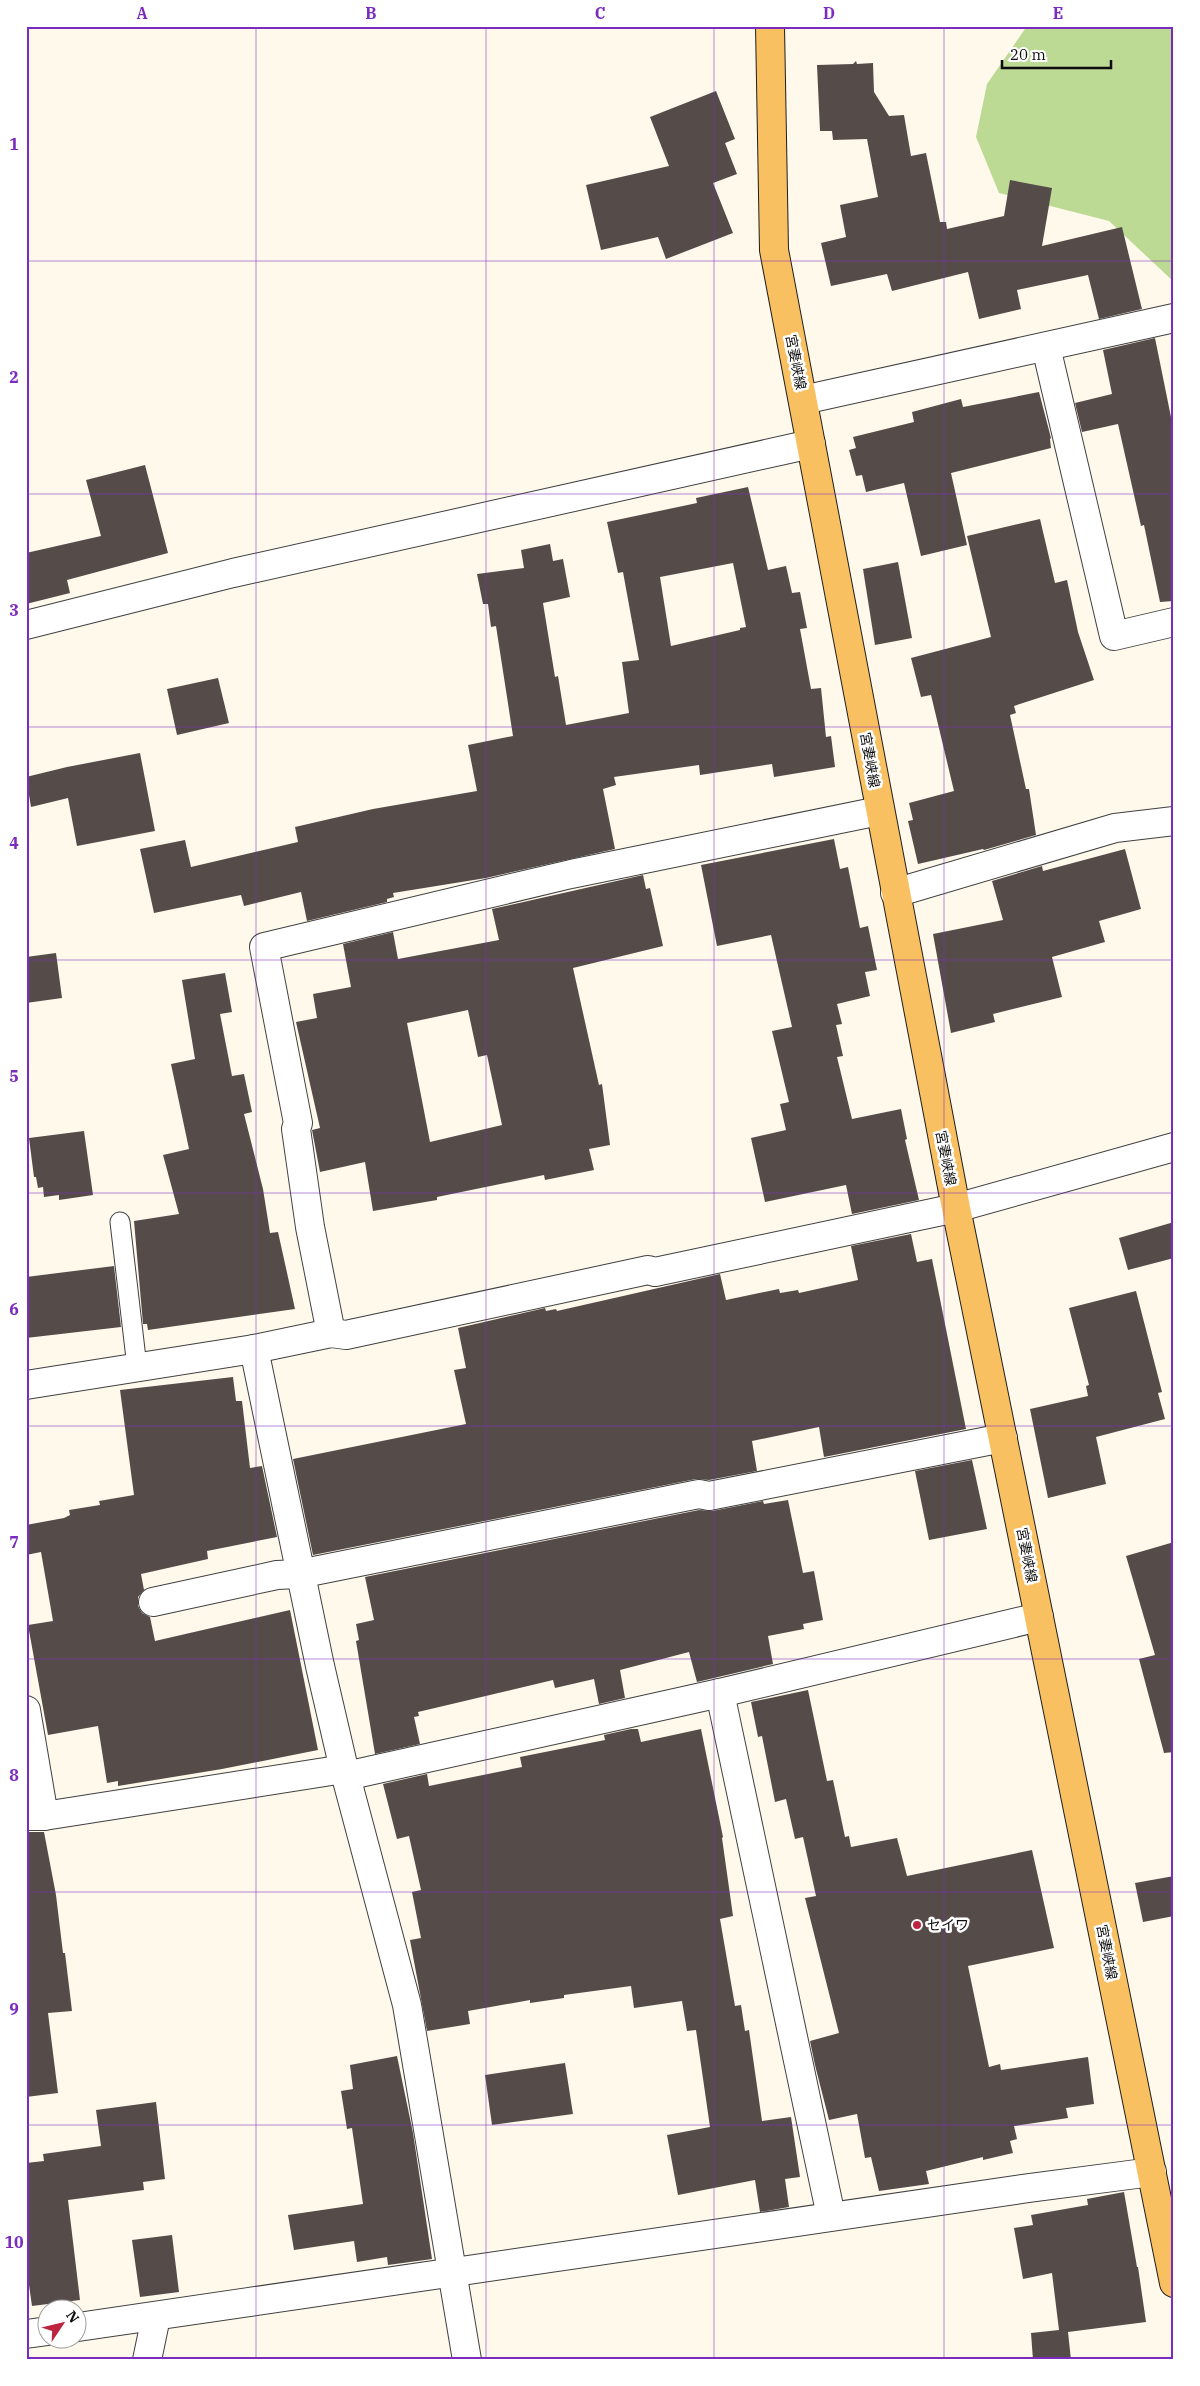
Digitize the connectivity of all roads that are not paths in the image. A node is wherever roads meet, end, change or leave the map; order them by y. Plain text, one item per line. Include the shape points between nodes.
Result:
1 (770, 26) edge
2 (1174, 318) edge
3 (1046, 347) junction
4 (803, 400) junction
5 (812, 444) junction
6 (1174, 622) edge
7 (26, 625) edge
8 (879, 811) junction
9 (1174, 822) edge
10 (895, 893) junction
11 (1174, 1147) edge
12 (956, 1208) junction
13 (120, 1222) dead end
14 (331, 1333) junction
15 (254, 1349) junction
16 (137, 1367) junction
17 (26, 1385) edge
18 (1003, 1438) junction
19 (299, 1574) junction
20 (153, 1602) dead end
21 (1039, 1617) junction
22 (720, 1693) junction
23 (26, 1710) edge
24 (345, 1773) junction
25 (35, 1816) edge
26 (1152, 2172) junction
27 (831, 2216) junction
28 (454, 2272) junction
29 (1174, 2283) edge
30 (156, 2317) junction
31 (88, 2326) edge
32 (147, 2360) edge
33 (467, 2360) edge

1 - 4 main road, 宮妻峡線 via 774,250
2 - 3 street
3 - 4 street
3 - 6 street via 1114,636
4 - 5 main road, 宮妻峡線
5 - 7 street via 233,573
5 - 8 main road, 宮妻峡線
8 - 10 main road, 宮妻峡線
8 - 14 street via 571,874 264,947 298,1123 296,1129 310,1226
9 - 10 street via 1115,828
10 - 12 main road, 宮妻峡線
11 - 12 street
12 - 14 street via 346,1335
12 - 18 main road, 宮妻峡線
13 - 16 lane
14 - 15 street
15 - 16 street
15 - 19 street
16 - 17 street
18 - 19 street via 709,1496 699,1494
18 - 21 main road, 宮妻峡線
19 - 20 street via 277,1575
19 - 24 street
21 - 22 street
21 - 26 main road, 宮妻峡線
22 - 24 street
22 - 27 street
23 - 25 street
24 - 25 street
24 - 28 street via 408,2005
26 - 27 street
26 - 29 main road, 宮妻峡線
27 - 28 street
28 - 30 street
28 - 33 street
30 - 31 street
30 - 32 street

